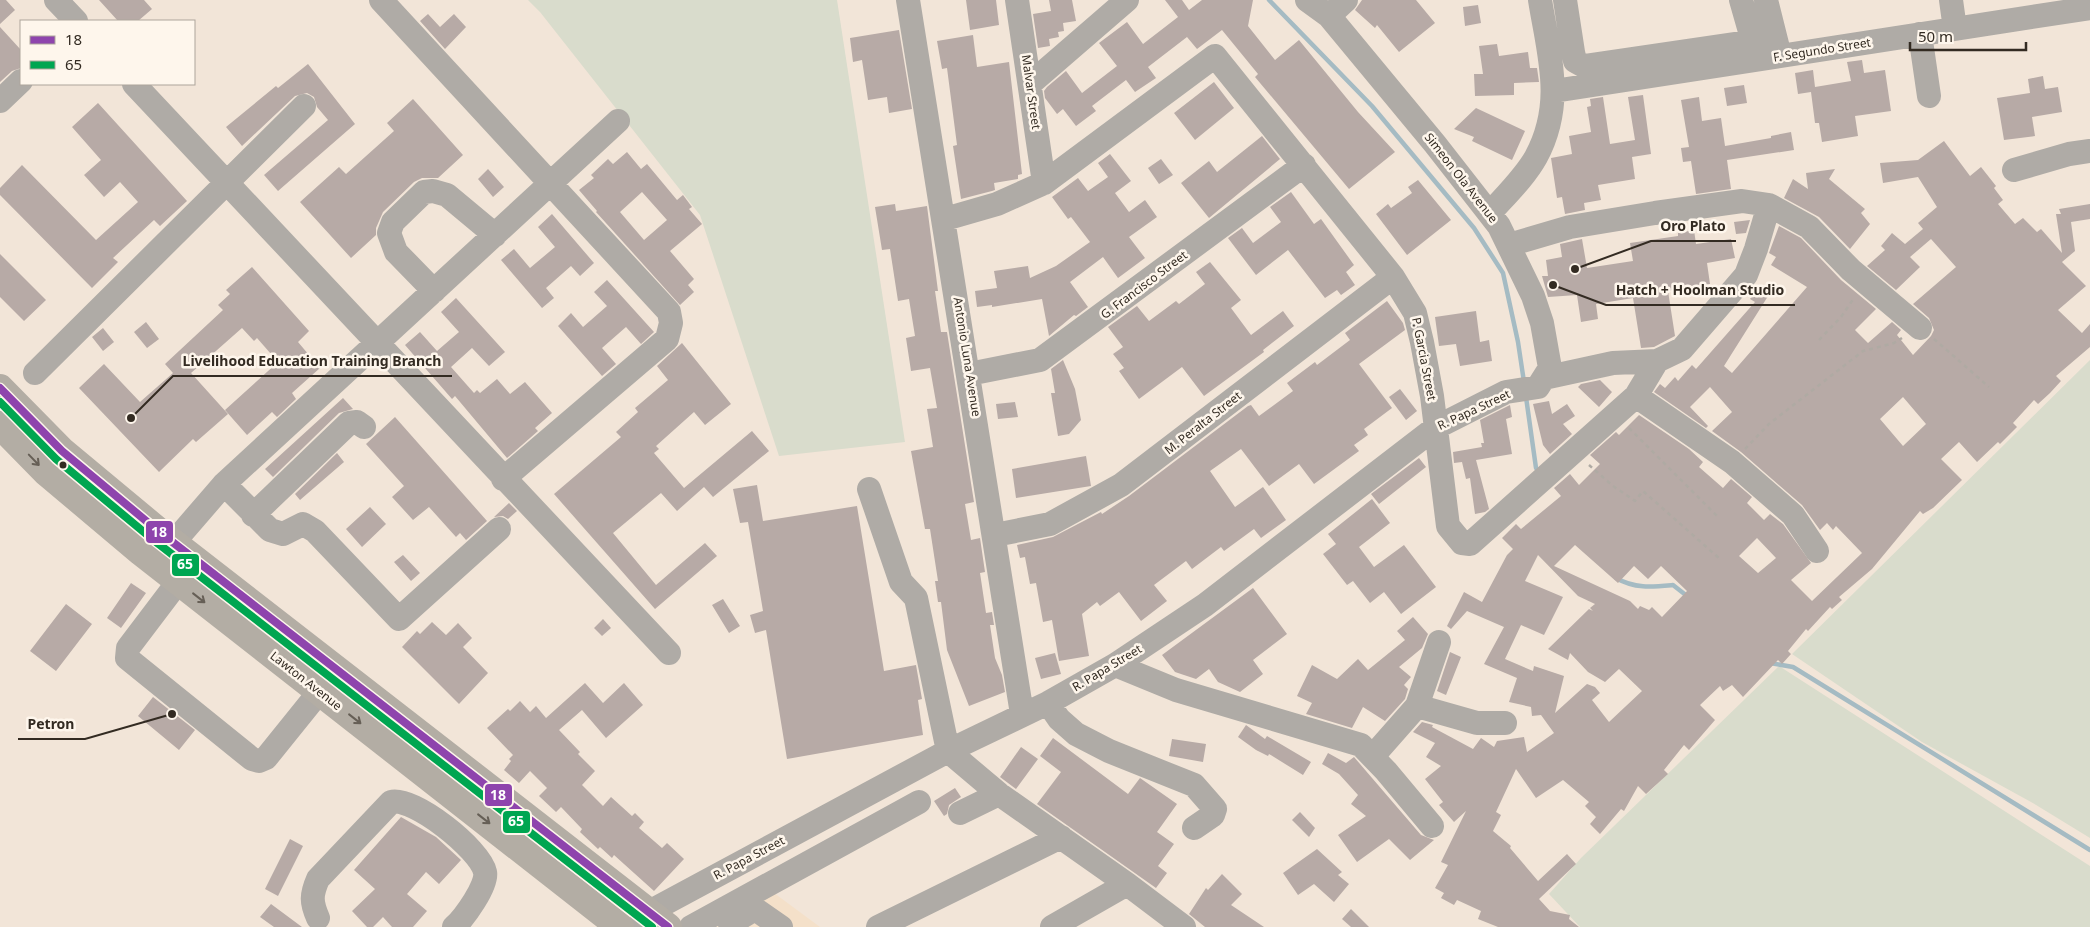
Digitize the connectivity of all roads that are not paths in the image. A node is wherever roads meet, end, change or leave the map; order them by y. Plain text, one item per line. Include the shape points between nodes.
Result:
1 (56, 0) edge
2 (381, 0) edge
3 (908, 0) edge
4 (1017, 0) edge
5 (1127, 0) edge
6 (1307, 0) edge
7 (1346, 0) edge
8 (1540, 0) edge
9 (1565, 0) edge
10 (1741, 0) edge
11 (1766, 0) edge
12 (1951, 0) edge
13 (2090, 8) edge
14 (1329, 16) junction
15 (75, 20) edge
16 (1955, 28) junction
17 (1920, 34) junction
18 (1769, 45) junction
19 (20, 82) edge
20 (1030, 83) junction
21 (135, 85) edge
22 (1554, 91) junction
23 (1929, 96) dead end
24 (0, 101) edge
25 (304, 106) dead end
26 (618, 121) dead end
27 (2090, 151) edge
28 (1304, 165) junction
29 (2014, 170) dead end
30 (227, 184) junction
31 (550, 184) junction
32 (1044, 184) junction
33 (1769, 205) junction
34 (1490, 214) junction
35 (945, 219) junction
36 (494, 235) junction
37 (1509, 245) junction
38 (1393, 277) junction
39 (434, 291) junction
40 (1920, 328) road end
41 (378, 342) junction
42 (1657, 361) junction
43 (35, 373) dead end
44 (969, 374) junction
45 (1541, 382) junction
46 (0, 388) edge
47 (1636, 396) junction
48 (0, 426) edge
49 (364, 427) dead end
50 (1435, 428) junction
51 (503, 479) junction
52 (224, 484) junction
53 (869, 489) dead end
54 (254, 515) junction
55 (499, 529) dead end
56 (995, 535) junction
57 (174, 542) junction
58 (1817, 552) dead end
59 (178, 582) junction
60 (1439, 642) dead end
61 (669, 653) dead end
62 (1116, 665) junction
63 (320, 691) junction
64 (1048, 703) junction
65 (1417, 706) junction
66 (1022, 714) junction
67 (1505, 723) dead end
68 (948, 751) junction
69 (1373, 756) junction
70 (999, 794) junction
71 (459, 799) junction
72 (919, 802) dead end
73 (960, 813) dead end
74 (441, 823) junction
75 (1432, 826) dead end
76 (1194, 828) dead end
77 (1061, 837) junction
78 (1127, 884) junction
79 (318, 918) dead end
80 (651, 922) edge
81 (454, 927) edge
82 (620, 927) edge
83 (691, 927) edge
84 (725, 927) edge
85 (781, 927) edge
86 (878, 927) edge
87 (1052, 927) edge
88 (1184, 927) edge

1 - 15 street
2 - 31 street
3 - 35 street, Antonio Luna Avenue
4 - 20 street, Malvar Street
5 - 20 street
6 - 14 street, Simeon Ola Avenue
7 - 14 street
8 - 22 street
9 - 18 street via 1575,61 1584,66
10 - 18 street
11 - 18 street
12 - 16 street
13 - 16 street, F. Segundo Street
14 - 34 street, Simeon Ola Avenue
16 - 17 street, F. Segundo Street
17 - 18 street, F. Segundo Street
17 - 23 street
18 - 22 street, F. Segundo Street
19 - 24 street
20 - 32 street, Malvar Street
21 - 30 street
22 - 34 street via 1551,123 1535,158
25 - 30 street
26 - 31 street
27 - 29 street
28 - 32 street, P. Garcia Street via 1215,56
28 - 38 street, P. Garcia Street
28 - 44 street, G. Francisco Street via 1040,360
30 - 41 street
30 - 43 street
31 - 36 street
31 - 51 street via 669,312 671,323 667,339
32 - 35 street, P. Garcia Street via 997,204
33 - 37 street via 1742,201 1655,213 1570,227
33 - 40 street via 1809,227 1865,282
33 - 42 street via 1746,275 1682,348
34 - 37 street, Simeon Ola Avenue
35 - 44 street, Antonio Luna Avenue
36 - 39 street
36 - 39 street via 447,195 424,192 393,222 389,232 396,252
37 - 45 street, Simeon Ola Avenue via 1542,323 1550,368
38 - 50 street, P. Garcia Street via 1415,313 1432,396
38 - 56 street, M. Peralta Street via 1122,485 1050,524
39 - 41 street
41 - 51 street
41 - 52 street
42 - 45 street, R. Papa Street via 1612,363
42 - 47 street, P. Garcia Street
44 - 56 street, Antonio Luna Avenue
45 - 50 street, R. Papa Street via 1506,392
46 - 57 main road via 62,451
47 - 50 street, P. Garcia Street via 1470,544 1462,543 1448,526
47 - 58 street via 1732,462 1793,515
48 -> 59 main road, Lawton Avenue via 46,472
49 - 54 street via 357,422 349,423
50 - 62 street, R. Papa Street via 1205,605
51 - 61 street
52 - 54 street
52 - 57 street
53 - 68 street via 901,582 916,598
54 - 55 street via 278,534 298,525 307,525 399,619
56 - 66 street, Antonio Luna Avenue
57 - 80 main road
59 -> 63 main road, Lawton Avenue
59 - 63 street via 128,648 127,658 252,759 266,758
60 - 65 street
62 - 64 street, R. Papa Street
62 - 69 street via 1176,690 1361,745
63 -> 71 main road, Lawton Avenue
64 - 66 street, R. Papa Street
64 - 76 street via 1059,719 1076,734 1109,751 1194,785 1215,809 1213,815
65 - 67 street via 1477,723
65 - 69 street
66 - 68 street, R. Papa Street
68 - 70 street
68 - 80 street, R. Papa Street
69 - 75 street
70 - 73 street
70 - 77 street
71 - 74 street
71 -> 82 main road, Lawton Avenue
72 - 83 street
74 - 79 street via 404,801 391,802 318,879 311,904
74 - 81 street via 480,859 486,872 484,885
77 - 78 street
77 - 86 street
78 - 87 street
78 - 88 street
84 - 85 street via 755,909

